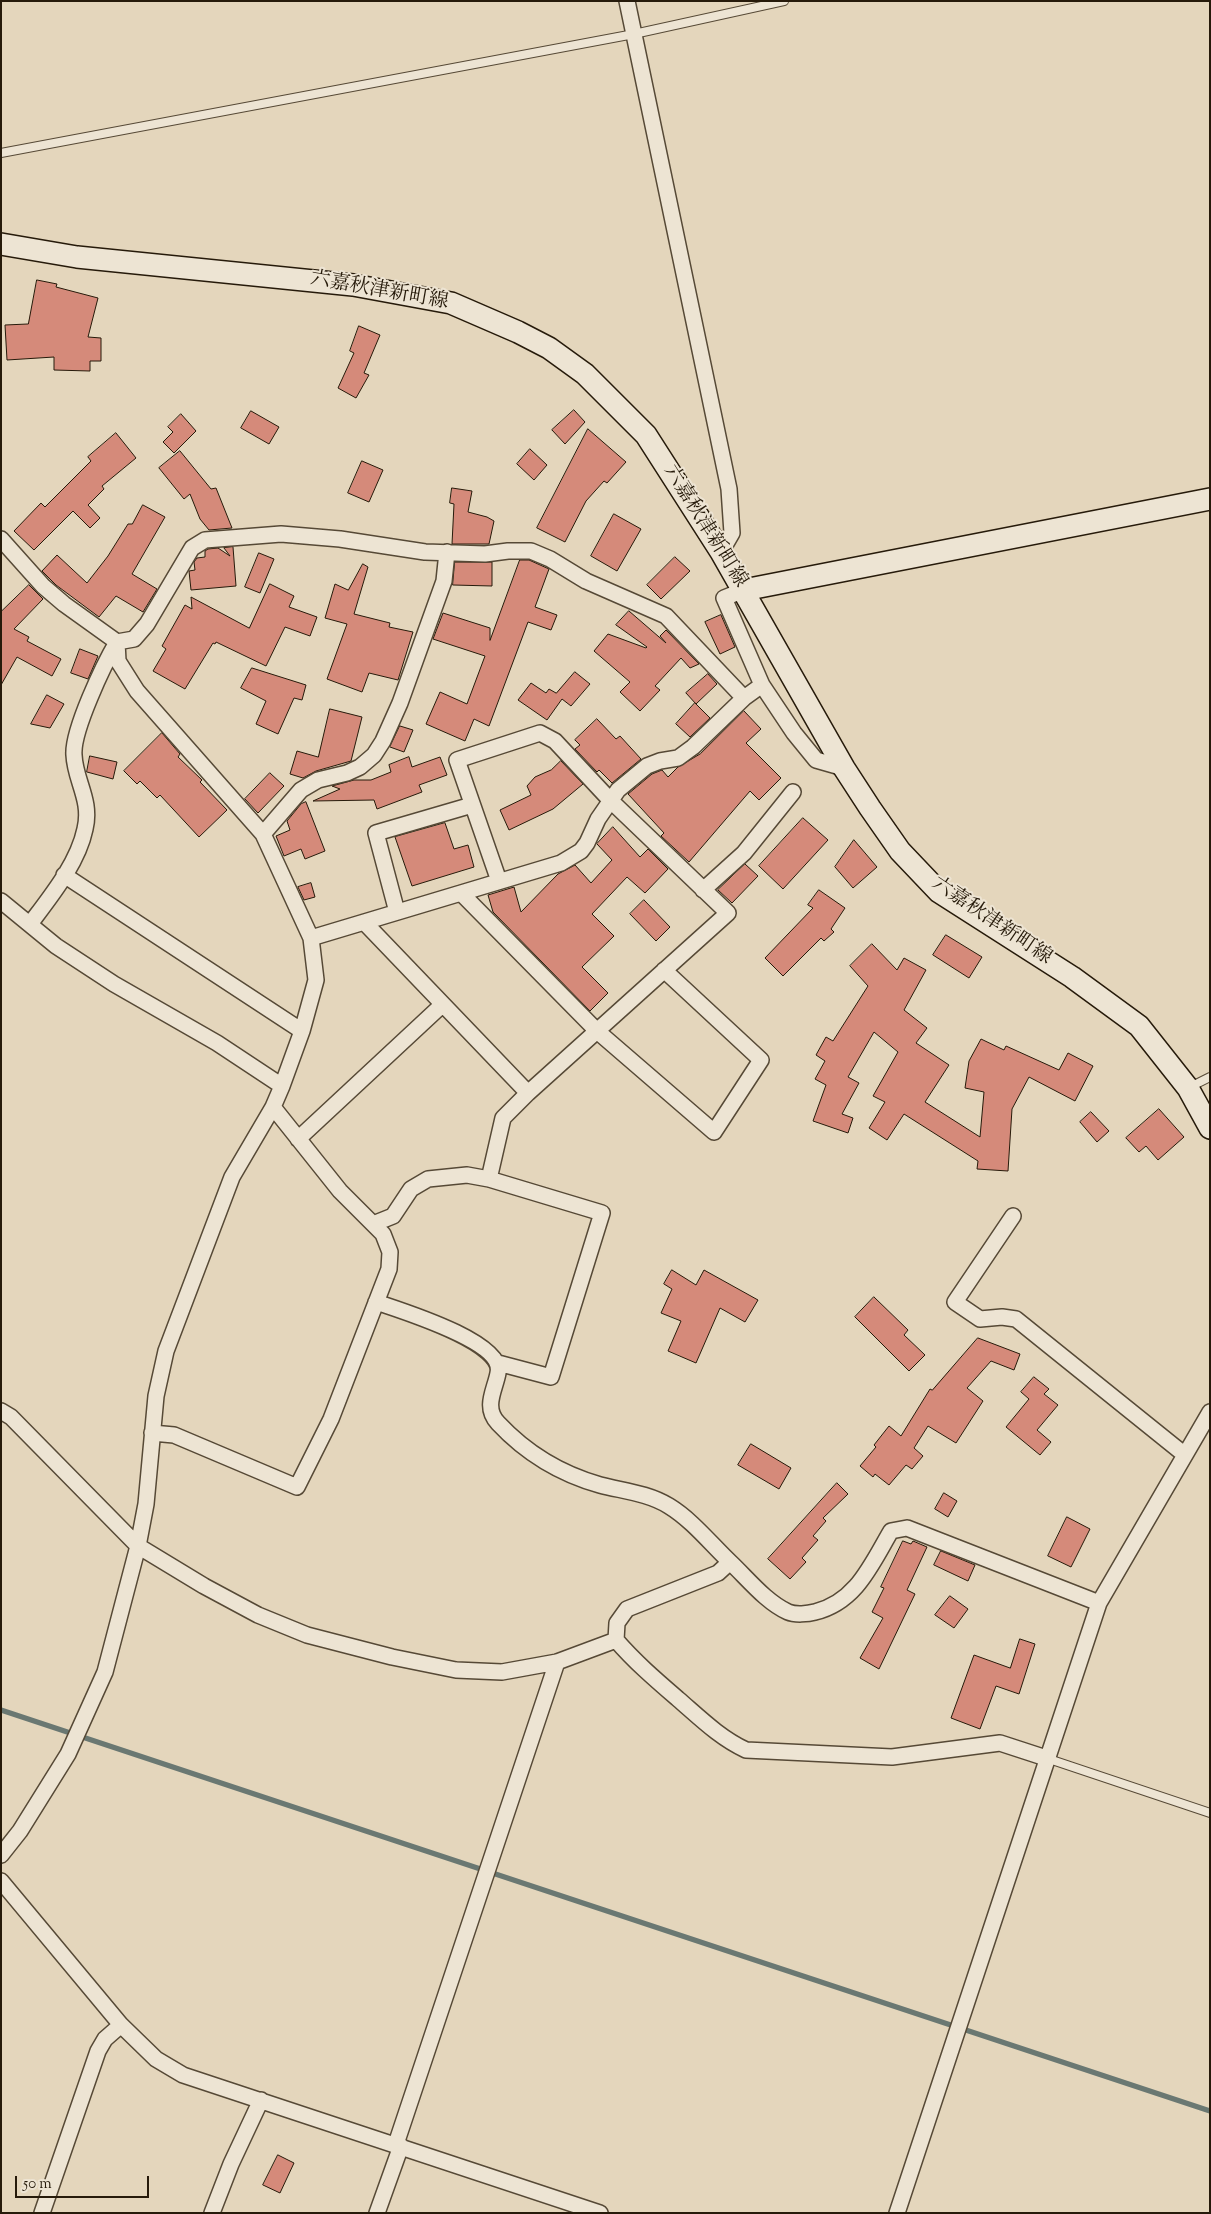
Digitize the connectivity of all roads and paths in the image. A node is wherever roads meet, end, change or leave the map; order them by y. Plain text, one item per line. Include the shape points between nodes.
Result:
1 (628, 1) edge
2 (784, 1) edge
3 (634, 34) junction
4 (1, 154) edge
5 (1, 244) edge
6 (1210, 499) edge
7 (1, 539) edge
8 (447, 552) junction
9 (721, 552) junction
10 (744, 590) junction
11 (117, 642) junction
12 (762, 686) junction
13 (744, 698) junction
14 (844, 768) junction
15 (793, 792) dead end
16 (610, 800) junction
17 (472, 805) junction
18 (263, 834) junction
19 (64, 875) junction
20 (499, 880) junction
21 (704, 890) junction
22 (461, 893) junction
23 (1, 901) edge
24 (397, 912) junction
25 (364, 922) junction
26 (30, 924) junction
27 (311, 938) junction
28 (664, 970) junction
29 (442, 1005) junction
30 (302, 1031) junction
31 (596, 1031) junction
32 (1210, 1077) edge
33 (282, 1086) junction
34 (1188, 1088) junction
35 (528, 1093) junction
36 (273, 1107) junction
37 (1210, 1128) edge
38 (298, 1139) junction
39 (489, 1179) junction
40 (1013, 1216) dead end
41 (373, 1224) junction
42 (376, 1302) junction
43 (498, 1363) junction
44 (1, 1411) edge
45 (1210, 1412) edge
46 (152, 1433) junction
47 (1184, 1455) junction
48 (138, 1546) junction
49 (730, 1562) junction
50 (1098, 1603) junction
51 (616, 1640) junction
52 (557, 1662) junction
53 (1046, 1758) junction
54 (1210, 1813) edge
55 (1, 1855) edge
56 (1, 1881) edge
57 (122, 2025) junction
58 (261, 2100) junction
59 (398, 2145) junction
60 (42, 2213) edge
61 (212, 2213) edge
62 (377, 2213) edge
63 (600, 2213) edge
64 (897, 2213) edge

1 - 3 street
2 - 3 lane
3 - 4 lane
3 - 9 street via 729,489 732,533
5 - 9 main road, 六嘉秋津新町線 via 77,257 353,285 451,303 534,340 585,374 646,435
6 - 10 main road
7 - 11 street via 43,586
8 - 11 street via 282,534 205,540 192,548 147,624 134,639
8 - 13 street via 531,551 586,581 666,616
8 - 18 street via 444,581 400,703 374,755 360,767 318,780 301,790
9 - 10 main road, 六嘉秋津新町線
10 - 12 street via 724,598
10 - 14 main road, 六嘉秋津新町線
11 - 18 street via 118,661 137,692
11 - 19 street via 104,663 75,738 74,755 87,803 85,829
12 - 13 street
12 - 14 street via 816,760
13 - 16 street via 693,747 678,758 647,766
14 - 34 main road, 六嘉秋津新町線 via 900,850 939,892 1072,977 1139,1026
15 - 21 street via 744,853
16 - 17 street via 555,741 540,733 457,760
16 - 20 street via 581,851 561,863
16 - 21 street
17 - 20 street
17 - 24 street via 376,833
18 - 27 street
19 - 26 street
19 - 30 street
20 - 22 street
21 - 28 street via 728,913
22 - 24 street
22 - 31 street
23 - 26 street
24 - 25 street
25 - 27 street
25 - 29 street
26 - 33 street via 89,968 217,1043
27 - 30 street via 316,980
28 - 31 street
28 - 31 street via 761,1060 714,1132
29 - 35 street
29 - 38 street
30 - 33 street
31 - 35 street
32 - 34 lane
33 - 36 street
34 - 37 main road, 六嘉秋津新町線
35 - 39 street via 503,1118
36 - 38 street
36 - 46 street via 232,1177 169,1342 156,1396
38 - 41 street
39 - 41 street via 467,1175 428,1179 411,1189 393,1216
39 - 43 street via 602,1213 551,1377
40 - 47 street via 955,1302 980,1319 1016,1319
41 - 42 street via 383,1234 390,1252 389,1269
42 - 43 street via 441,1325 482,1348
42 - 46 street via 331,1419 297,1487 174,1435
43 - 49 street via 490,1410 496,1422 543,1461 572,1476 602,1486 626,1489 668,1505
44 - 48 street via 11,1417
45 - 47 street
46 - 48 street via 146,1504
47 - 50 street
48 - 52 street via 227,1599 306,1635 456,1670 502,1672
48 - 55 street via 105,1672 68,1754 20,1832
49 - 50 street via 766,1597 790,1613 809,1614 832,1608 858,1587 891,1531 907,1528
49 - 51 street via 718,1573 627,1609 617,1623
50 - 53 street
51 - 52 street
51 - 53 street via 630,1657 711,1728 746,1750 892,1757 1000,1743
52 - 59 street
53 - 54 lane
53 - 64 street
56 - 57 street
57 - 58 street via 156,2059 184,2075
57 - 60 street via 98,2051
58 - 59 street
58 - 61 street
59 - 62 street
59 - 63 street

